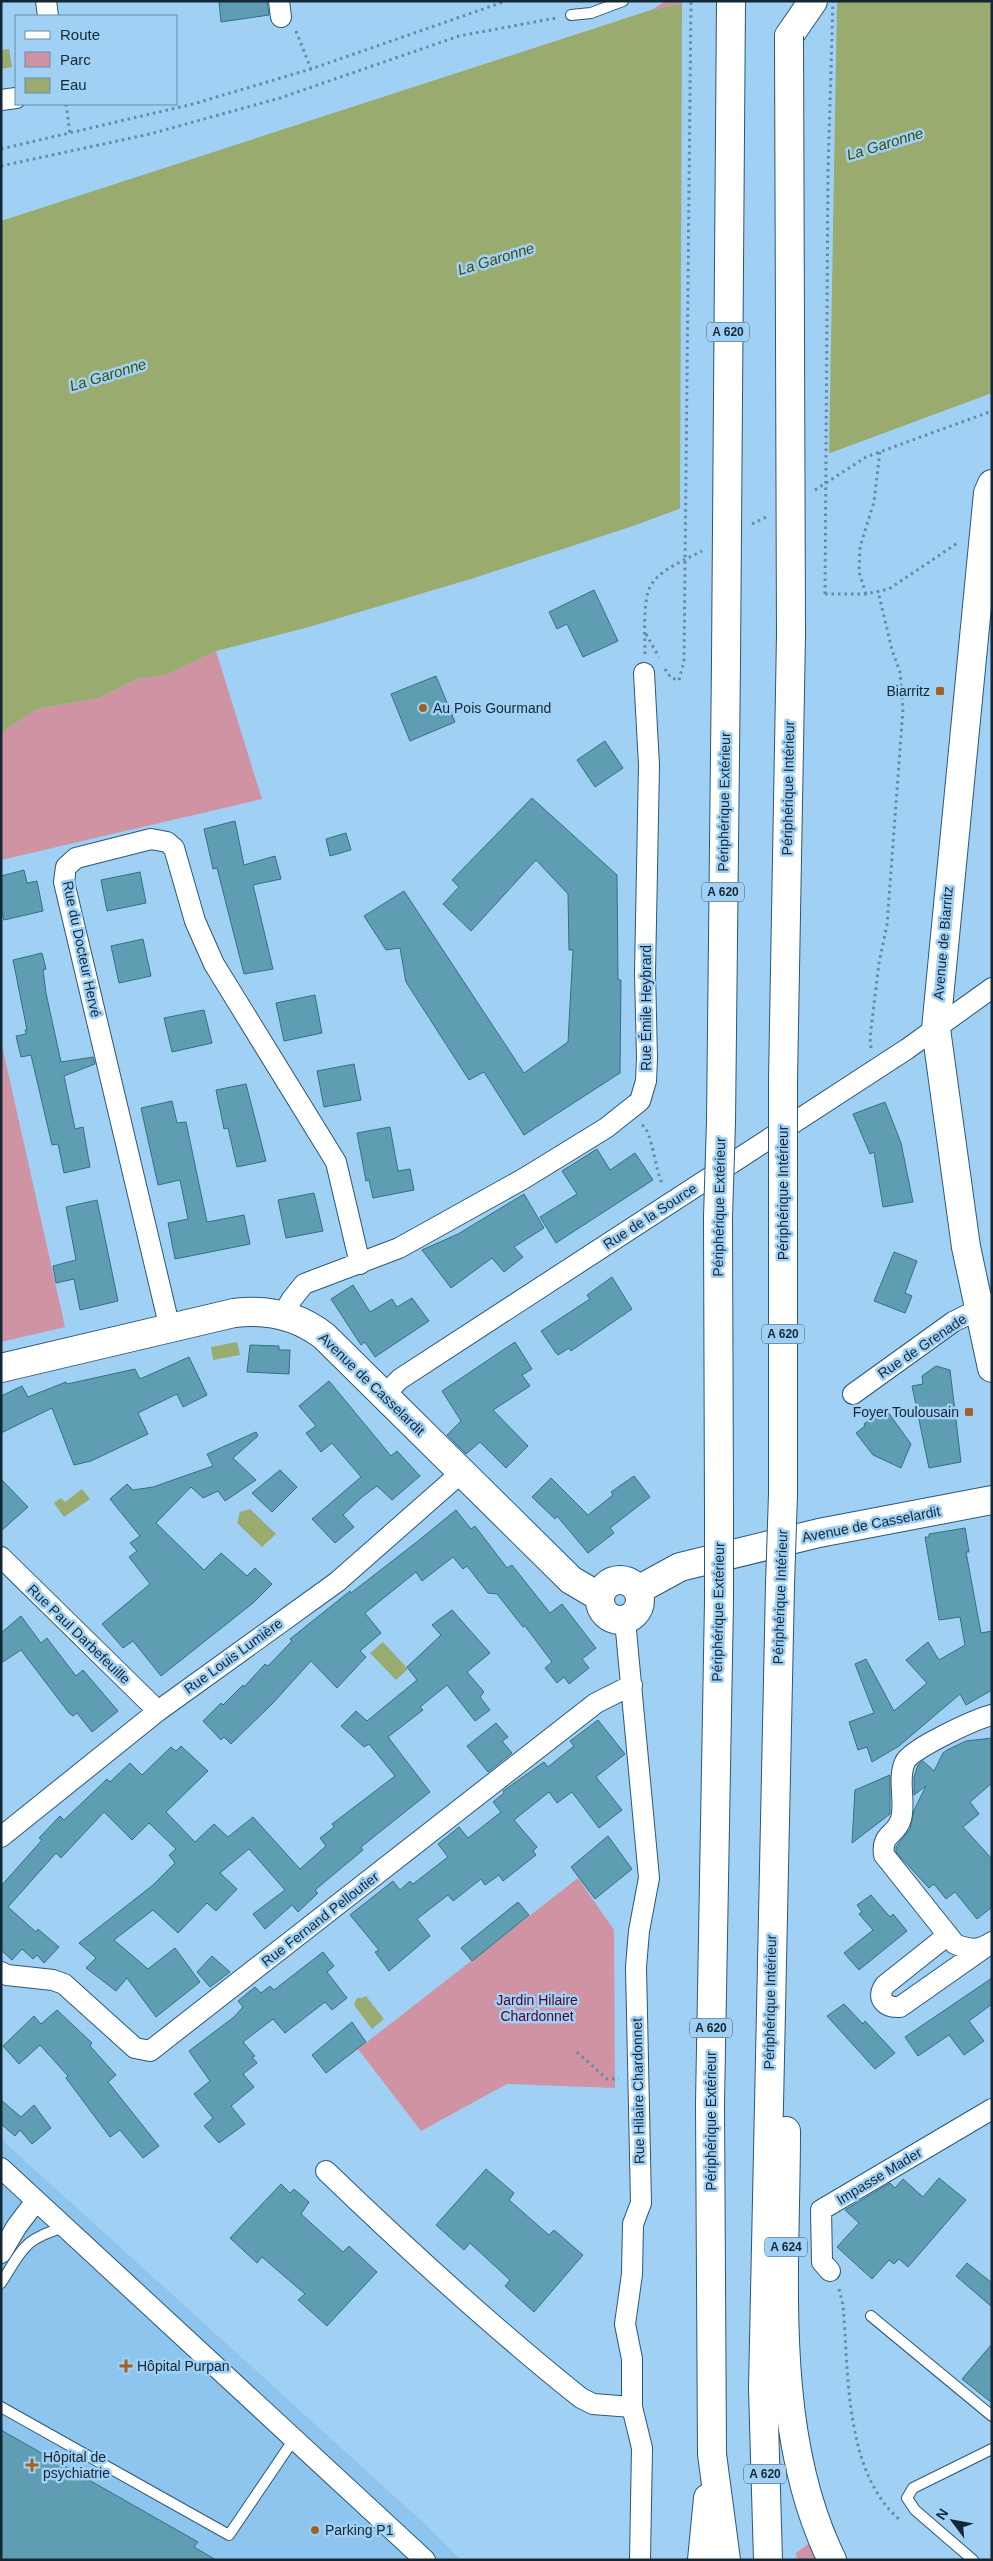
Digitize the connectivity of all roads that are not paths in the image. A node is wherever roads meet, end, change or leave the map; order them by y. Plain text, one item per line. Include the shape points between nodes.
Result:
1 (46, 1) edge
2 (623, 1) edge
3 (731, 1) edge
4 (790, 1) edge
5 (813, 1) edge
6 (48, 15) edge
7 (571, 15) road end
8 (789, 36) junction
9 (15, 98) edge
10 (1, 100) edge
11 (992, 484) edge
12 (989, 515) edge
13 (644, 673) dead end
14 (992, 988) edge
15 (936, 1028) junction
16 (360, 1264) junction
17 (985, 1306) edge
18 (283, 1314) junction
19 (170, 1329) junction
20 (1, 1368) edge
21 (992, 1368) edge
22 (854, 1394) dead end
23 (384, 1395) junction
24 (462, 1472) junction
25 (992, 1500) edge
26 (1, 1557) edge
27 (638, 1590) junction
28 (600, 1598) junction
29 (625, 1620) junction
30 (632, 1685) junction
31 (158, 1711) junction
32 (992, 1715) edge
33 (1, 1837) edge
34 (771, 1928) junction
35 (948, 1935) junction
36 (988, 1944) edge
37 (1, 1972) edge
38 (992, 2109) edge
39 (1, 2168) edge
40 (326, 2171) dead end
41 (36, 2201) junction
42 (65, 2227) junction
43 (1, 2253) edge
44 (830, 2271) road end
45 (1, 2283) edge
46 (871, 2316) dead end
47 (1, 2407) edge
48 (632, 2407) junction
49 (992, 2416) edge
50 (294, 2439) junction
51 (991, 2450) edge
52 (712, 2454) junction
53 (425, 2560) edge
54 (640, 2560) edge
55 (702, 2560) edge
56 (726, 2560) edge
57 (768, 2560) edge
58 (832, 2560) edge
59 (973, 2560) edge

1 - 6 street
2 - 7 lane via 591,13
3 - 52 main road, Périphérique Extérieur / A 620, bridge via 718,1217 719,1601 710,2104
4 - 8 main road, A 620
5 - 8 main road
8 - 34 main road, Périphérique Intérieur / A 620, bridge via 791,635 783,1175 783,1494
9 - 10 street
11 - 12 main road, Avenue de Biarritz via 988,494
12 - 15 main road, Avenue de Biarritz
13 - 16 street, Rue Émile Heybrard via 650,765 646,1081 640,1101 523,1179 399,1248
14 - 15 street, Rue de la Source
15 - 17 main road, Avenue de Biarritz via 966,1247
15 - 23 street, Rue de la Source via 400,1379
16 - 18 street, Rue Émile Heybrard via 304,1284
16 - 19 street, Rue du Docteur Hervé via 336,1162 214,964 195,921 174,848 166,842 151,839 76,858 66,867 64,882
17 - 21 main road, Avenue de Biarritz
17 - 22 street, Rue de Grenade via 946,1327
18 - 19 main road, Avenue de Casselardit via 257,1310
18 - 23 main road, Avenue de Casselardit via 324,1336
19 - 20 main road, Avenue de Casselardit
23 - 24 main road, Avenue de Casselardit
24 - 28 main road, Avenue de Casselardit via 571,1580
24 - 31 street, Rue Louis Lumière via 337,1582
25 - 27 main road, Avenue de Casselardit via 819,1533 680,1567
26 - 31 street, Rue Paul Darbefeuille
27 - 28 main road via 629,1582 617,1580 606,1586
27 - 29 main road via 641,1597 637,1612
28 - 29 main road via 604,1612 610,1618
29 - 30 street, Rue Hilaire Chardonnet
30 - 37 street, Rue Fernand Pelloutier via 596,1703 150,2051 135,2048 64,1984
30 - 48 street, Rue Hilaire Chardonnet via 649,1878 636,1967 641,2203 633,2224 632,2274 625,2324 632,2359
31 - 33 street, Rue Louis Lumière
32 - 35 street via 916,1751 905,1760 901,1818 883,1845 884,1855
34 - 57 main road, Périphérique Intérieur / A 620 via 763,2388
34 - 58 main road, A 624 via 786,2118 789,2402 809,2503
35 - 36 street via 955,1944 967,1950
35 - 36 street via 885,1985 880,1991 884,2004 890,2008 900,2007
38 - 44 street, Impasse Mader via 821,2210 822,2262
39 - 41 street
40 - 48 street via 395,2238 581,2398 593,2404
41 - 42 street
41 - 43 street
42 - 45 lane via 28,2242
42 - 50 street
46 - 49 lane
47 - 50 lane via 230,2535
48 - 54 street, Rue Hilaire Chardonnet via 642,2448
50 - 53 street
51 - 59 lane via 912,2488 907,2498 915,2510
52 - 55 main road
52 - 56 main road, Périphérique Extérieur / A 620

